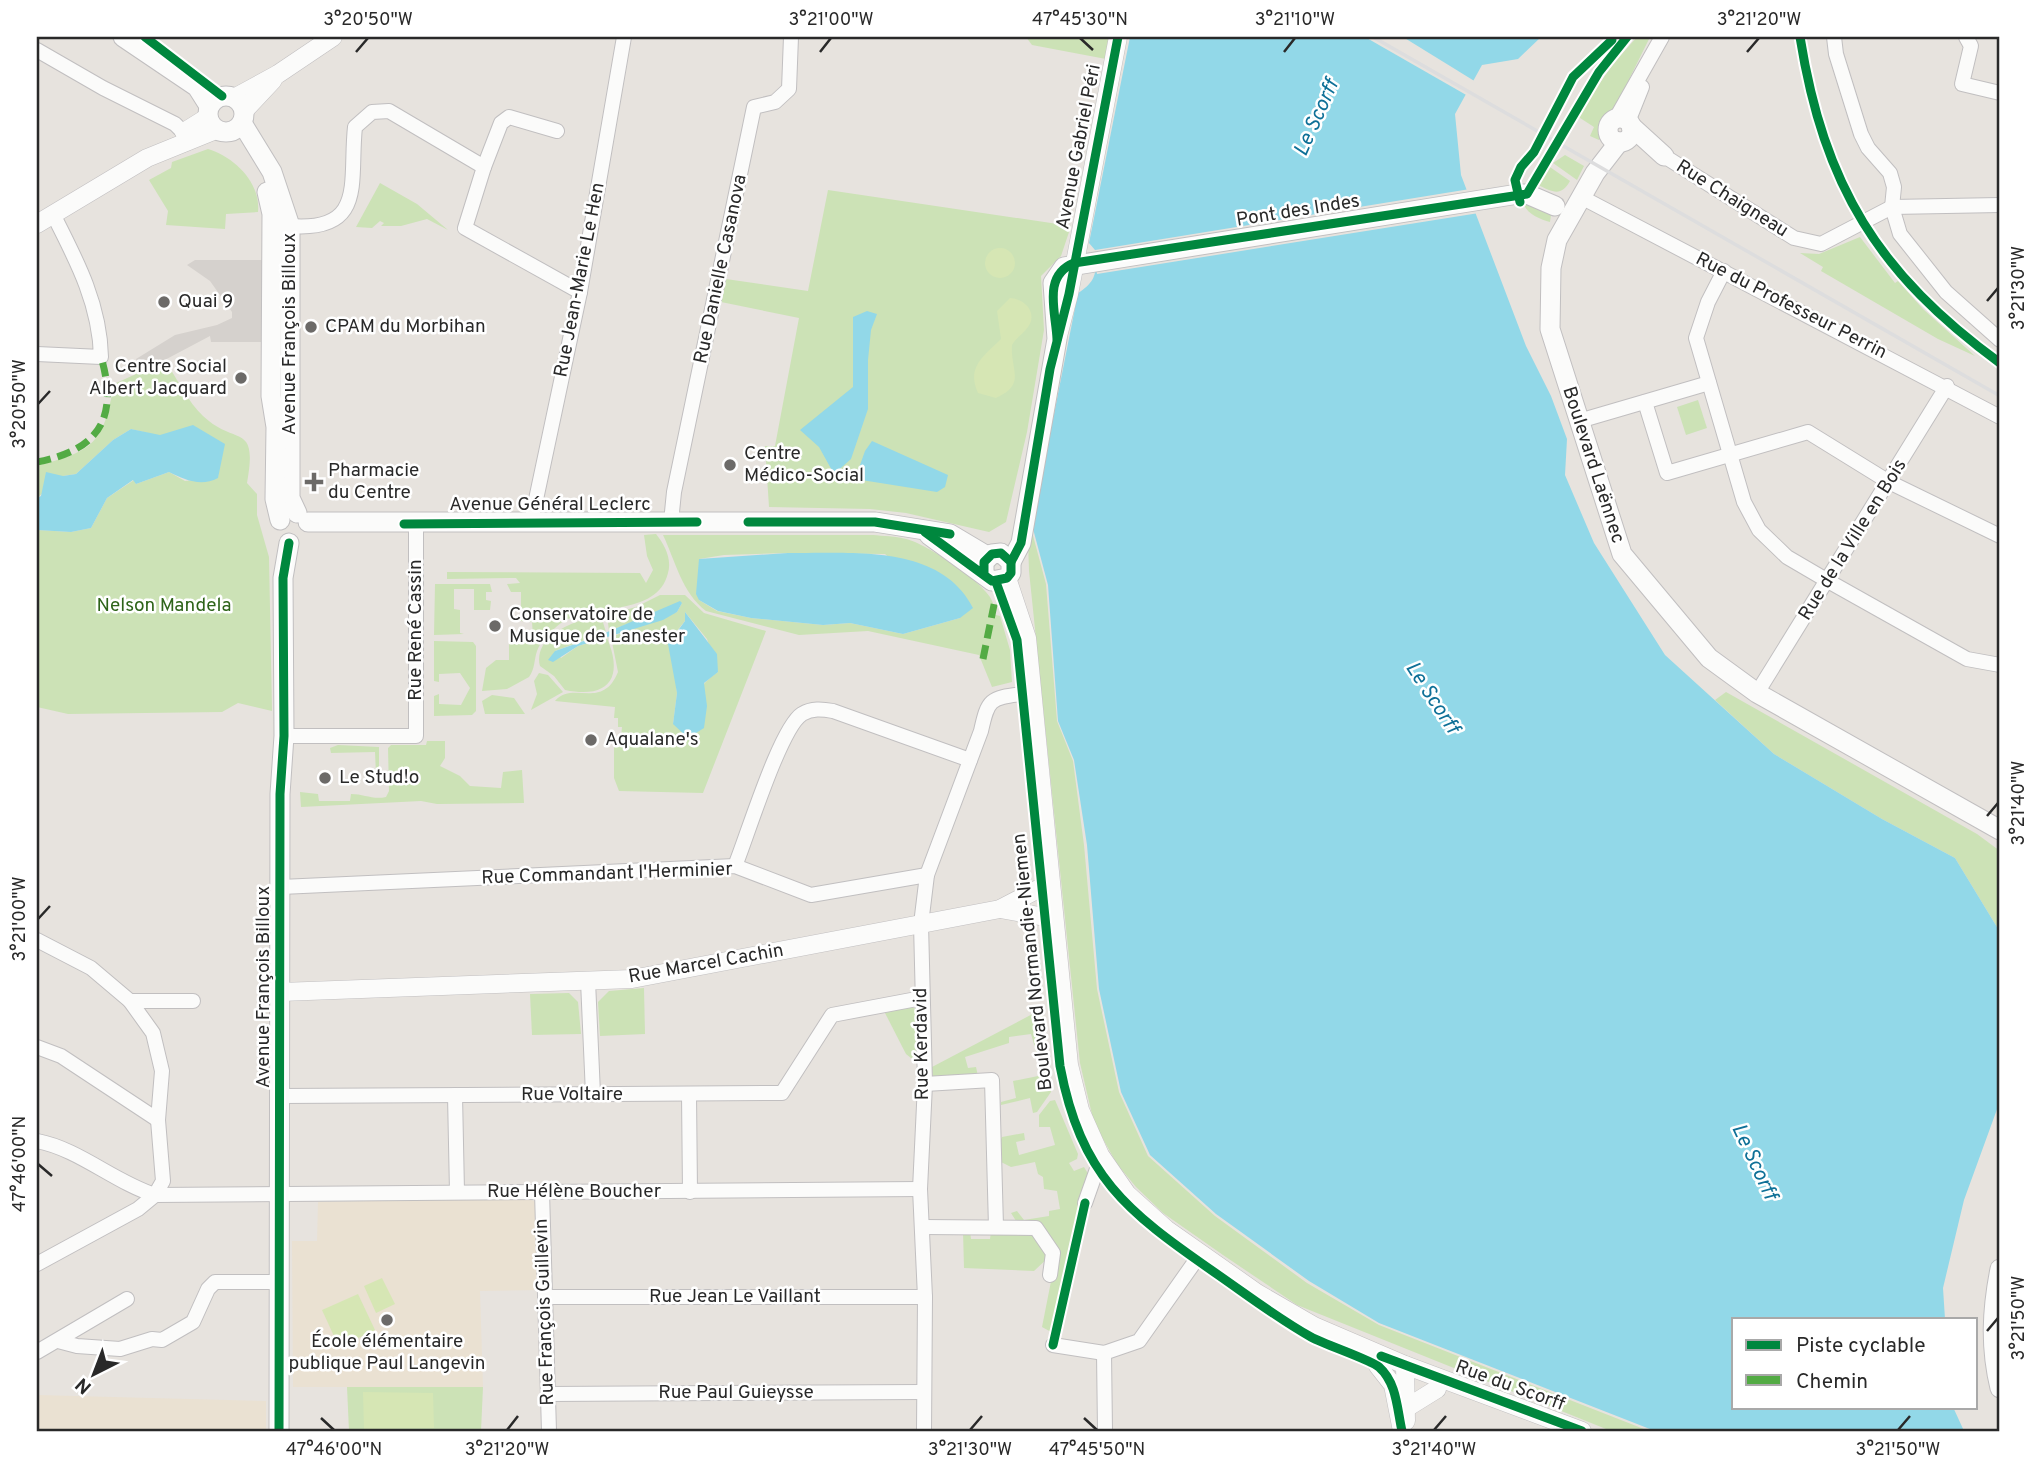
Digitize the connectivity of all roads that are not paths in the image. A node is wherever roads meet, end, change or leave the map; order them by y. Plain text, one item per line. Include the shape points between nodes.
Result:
1 (123, 37) edge
2 (145, 37) edge
3 (333, 37) edge
4 (624, 37) edge
5 (791, 37) edge
6 (1118, 37) edge
7 (1662, 37) edge
8 (1834, 37) edge
9 (1966, 37) edge
10 (37, 50) edge
11 (2000, 93) edge
12 (226, 114) junction
13 (1622, 130) junction
14 (556, 131) dead end
15 (184, 133) junction
16 (1664, 156) joint
17 (147, 158) junction
18 (484, 167) junction
19 (2000, 205) edge
20 (1892, 207) junction
21 (1567, 208) junction
22 (272, 214) junction
23 (54, 216) junction
24 (37, 224) edge
25 (289, 226) junction
26 (1074, 263) junction
27 (1724, 271) junction
28 (580, 292) junction
29 (2000, 340) edge
30 (37, 354) edge
31 (1709, 383) junction
32 (1947, 387) junction
33 (1644, 402) junction
34 (2000, 417) edge
35 (1579, 421) junction
36 (1730, 455) junction
37 (1889, 482) junction
38 (298, 522) junction
39 (671, 522) junction
40 (531, 523) junction
41 (410, 524) junction
42 (2000, 536) edge
43 (998, 568) junction
44 (1828, 581) junction
45 (2000, 665) edge
46 (1757, 693) junction
47 (1022, 694) junction
48 (285, 736) junction
49 (970, 760) junction
50 (2000, 831) edge
51 (735, 866) junction
52 (927, 875) junction
53 (281, 887) junction
54 (1042, 887) junction
55 (1000, 909) junction
56 (1045, 917) junction
57 (922, 924) junction
58 (37, 940) edge
59 (588, 981) junction
60 (281, 992) junction
61 (922, 998) junction
62 (130, 1001) junction
63 (193, 1001) dead end
64 (37, 1046) edge
65 (925, 1084) junction
66 (593, 1094) junction
67 (689, 1094) junction
68 (455, 1095) junction
69 (281, 1096) junction
70 (158, 1120) junction
71 (37, 1141) edge
72 (1097, 1169) junction
73 (920, 1189) junction
74 (457, 1192) junction
75 (542, 1192) junction
76 (690, 1192) junction
77 (279, 1193) junction
78 (155, 1195) junction
79 (1085, 1203) dead end
80 (923, 1227) junction
81 (996, 1227) junction
82 (1196, 1260) junction
83 (37, 1264) edge
84 (2000, 1269) edge
85 (1050, 1275) dead end
86 (281, 1282) junction
87 (545, 1297) junction
88 (925, 1297) junction
89 (127, 1299) dead end
90 (58, 1341) junction
91 (1053, 1345) dead end
92 (37, 1352) edge
93 (1104, 1353) junction
94 (1378, 1366) junction
95 (1406, 1372) junction
96 (1427, 1374) joint
97 (2000, 1388) edge
98 (1437, 1389) junction
99 (923, 1392) junction
100 (548, 1394) junction
101 (1408, 1407) junction
102 (279, 1431) edge
103 (549, 1431) edge
104 (924, 1431) edge
105 (1105, 1431) edge
106 (1403, 1431) edge
107 (1556, 1431) edge
108 (1582, 1431) edge

1 - 12 main road via 197,87
2 - 12 main road
3 - 12 street
4 - 28 street, Rue Jean-Marie Le Hen
5 - 39 street, Rue Danielle Casanova via 789,89 775,102 754,107
6 - 26 street, Avenue Gabriel Péri
7 - 13 street
8 - 20 street via 1861,134 1890,173
9 - 11 street via 1971,46 1962,84
10 - 15 street
12 - 15 street
12 - 17 street
12 - 22 main road, Avenue François Billoux via 256,162
12 - 25 main road, Avenue François Billoux via 272,172
13 - 16 main road, Rue Chaigneau
13 - 21 main road
14 - 18 street via 509,117 500,123
15 - 17 street
16 - 20 street, Rue Chaigneau via 1805,242 1821,244
17 - 23 street
18 - 25 street via 389,111 372,112 355,127 352,195 344,211 331,223
18 - 28 street via 465,228
19 - 20 street, Rue Chaigneau
20 - 29 street via 1900,234 1920,261
21 - 26 main road, Pont des Indes via 1521,194
21 - 27 street, Rue du Professeur Perrin
21 - 35 main road, Boulevard Laënnec via 1551,268 1550,329
22 - 25 main road
22 - 38 main road, Avenue François Billoux via 275,499
23 - 24 street
23 - 30 street via 85,279 101,357
25 - 38 main road, Avenue François Billoux via 290,498
26 - 43 main road, Avenue Gabriel Péri via 1063,267 1054,283 1057,339 1018,552
27 - 31 street via 1696,338
27 - 32 street, Rue du Professeur Perrin
28 - 40 street, Rue Jean-Marie Le Hen
31 - 33 street
31 - 36 street
32 - 34 street, Rue du Professeur Perrin
32 - 37 street, Rue de la Ville en Bois
33 - 35 street
33 - 36 street via 1667,473
35 - 46 main road, Boulevard Laënnec via 1622,554 1709,658
36 - 37 street via 1808,432
36 - 44 street via 1744,502 1759,530 1787,557
37 - 42 street
37 - 44 street, Rue de la Ville en Bois
38 - 41 main road, Avenue Général Leclerc via 387,529
38 - 48 main road, Avenue François Billoux via 279,534 289,543 283,578
39 - 40 main road, Avenue Général Leclerc
39 - 43 main road, Avenue Général Leclerc via 876,522 922,530
40 - 41 main road, Avenue Général Leclerc
41 - 48 street, Rue René Cassin via 416,736
43 - 47 street, Boulevard Normandie-Niemen via 1017,640
43 - 95 street, Boulevard Normandie-Niemen via 1027,638 1069,1065 1092,1141 1127,1194 1166,1229 1290,1314
44 - 45 street via 1967,659
44 - 46 street, Rue de la Ville en Bois
46 - 50 main road, Boulevard Laënnec
47 - 49 street, Rue Kerdavid via 989,703
47 - 54 street, Boulevard Normandie-Niemen
48 - 53 main road, Avenue François Billoux
49 - 51 street via 833,711 820,708 803,713 787,732
49 - 52 street, Rue Kerdavid
51 - 52 street, Rue Commandant l'Herminier via 811,895
51 - 53 street, Rue Commandant l'Herminier
52 - 57 street, Rue Kerdavid
53 - 60 main road, Avenue François Billoux
54 - 55 street, Rue Marcel Cachin
54 - 56 street, Boulevard Normandie-Niemen
55 - 56 street, Rue Marcel Cachin
55 - 57 street, Rue Marcel Cachin
56 - 72 street, Boulevard Normandie-Niemen via 1066,1097
57 - 59 street, Rue Marcel Cachin via 632,979
57 - 61 street, Rue Kerdavid
58 - 62 street via 91,968
59 - 60 street, Rue Marcel Cachin
59 - 66 street
60 - 69 main road, Avenue François Billoux
61 - 65 street, Rue Kerdavid
61 - 67 street, Rue Voltaire via 832,1015 782,1093
62 - 63 street
62 - 70 street via 153,1033 162,1071
64 - 70 street via 61,1056
65 - 73 street, Rue Kerdavid
65 - 81 street via 992,1080
66 - 67 street, Rue Voltaire
66 - 68 street, Rue Voltaire
67 - 76 street, Rue Hélène Boucher
68 - 69 street, Rue Voltaire
68 - 74 street
69 - 77 main road, Avenue François Billoux
70 - 78 street via 163,1181
71 - 78 street
72 - 79 street
72 - 82 street, Boulevard Normandie-Niemen via 1149,1227
73 - 76 street, Rue Hélène Boucher
73 - 80 street, Rue Kerdavid
74 - 75 street, Rue Hélène Boucher
74 - 77 street, Rue Hélène Boucher
75 - 76 street, Rue Hélène Boucher
75 - 87 street, Rue François Guillevin
77 - 78 street, Rue Hélène Boucher
77 - 86 main road, Avenue François Billoux
78 - 83 street via 138,1209
80 - 81 street
80 - 88 street, Rue Kerdavid
81 - 85 street via 1036,1228 1053,1253
82 - 93 street via 1139,1341
82 - 94 street, Boulevard Normandie-Niemen via 1311,1336
84 - 97 main road via 1992,1320
86 - 90 street via 215,1282 193,1322 162,1340 120,1349
86 - 102 main road, Avenue François Billoux
87 - 88 street, Rue Jean Le Vaillant
87 - 100 street, Rue François Guillevin
88 - 99 street, Rue Kerdavid
89 - 90 street
90 - 92 street
91 - 93 street
93 - 105 street
94 - 95 street, Boulevard Normandie-Niemen
94 - 106 street via 1392,1385
95 - 96 street, Boulevard Normandie-Niemen
95 - 98 street, Rue du Scorff
95 - 101 street
96 - 108 street, Rue du Scorff
98 - 101 street
98 - 107 street, Rue du Scorff
99 - 100 street, Rue Paul Guieysse
99 - 104 street, Rue Kerdavid
100 - 103 street, Rue François Guillevin
101 - 106 street

